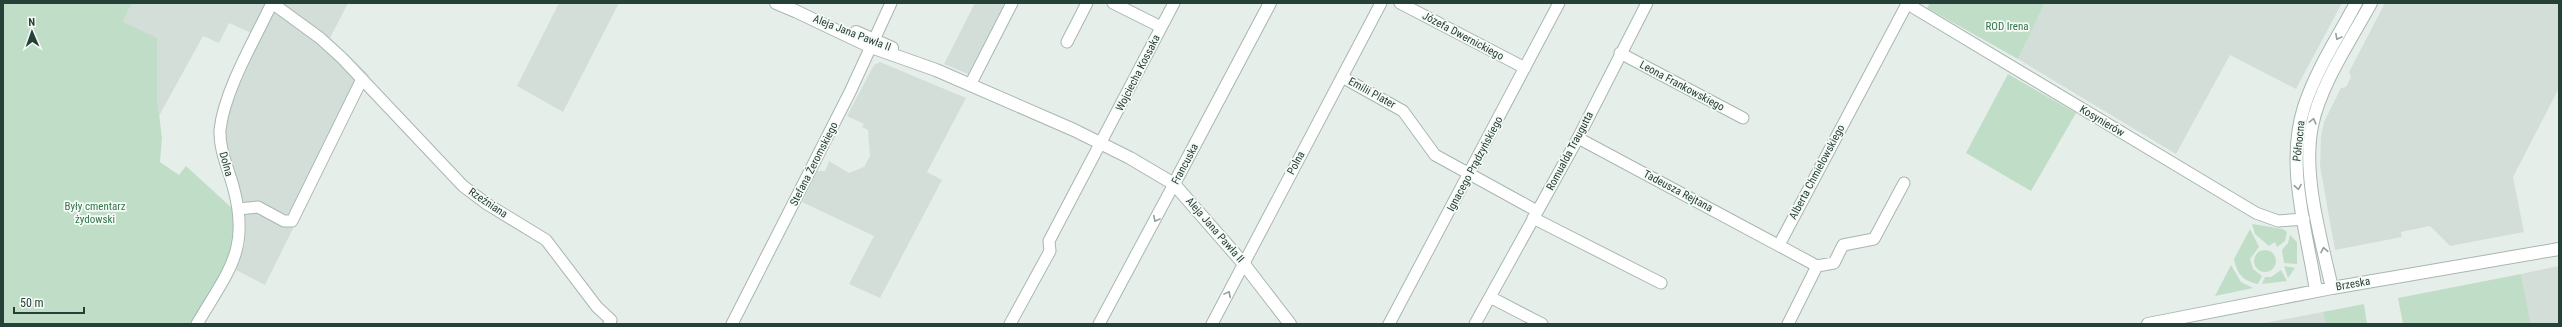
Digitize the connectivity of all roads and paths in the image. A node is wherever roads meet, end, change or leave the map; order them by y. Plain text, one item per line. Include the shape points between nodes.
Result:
1 (272, 3) edge
2 (776, 3) edge
3 (891, 3) edge
4 (1012, 3) edge
5 (1087, 3) edge
6 (1113, 3) edge
7 (1174, 3) edge
8 (1270, 3) edge
9 (1381, 3) edge
10 (1400, 3) edge
11 (1559, 3) edge
12 (1646, 3) edge
13 (1906, 3) edge
14 (2356, 3) edge
15 (2371, 3) edge
16 (1162, 27) junction
17 (1067, 42) dead end
18 (873, 43) junction
19 (1620, 53) junction
20 (1525, 68) junction
21 (1342, 77) junction
22 (362, 79) junction
23 (970, 85) junction
24 (1744, 118) dead end
25 (1578, 138) junction
26 (1102, 143) junction
27 (1470, 172) junction
28 (1904, 183) dead end
29 (1174, 184) junction
30 (238, 210) junction
31 (1535, 214) junction
32 (2304, 219) junction
33 (1779, 245) junction
34 (2559, 249) edge
35 (1243, 263) junction
36 (1817, 266) junction
37 (1661, 283) dead end
38 (2332, 288) junction
39 (2316, 291) junction
40 (1490, 297) junction
41 (197, 324) edge
42 (609, 324) edge
43 (732, 324) edge
44 (1010, 324) edge
45 (1099, 324) edge
46 (1212, 324) edge
47 (1290, 324) edge
48 (1389, 324) edge
49 (1475, 324) edge
50 (1542, 324) edge
51 (1788, 324) edge
52 (2148, 324) edge

1 - 22 street, Rzeźniana via 320,38
1 - 30 street, Dolna via 233,87 222,120 221,144
2 - 18 street, Aleja Jana Pawła II
3 - 18 street, Stefana Żeromskiego
4 - 23 street
5 - 17 street
6 - 16 street
7 - 16 street, Wojciecha Kossaka
8 - 29 street, Francuska
9 - 21 street, Polna
10 - 20 street, Józefa Dwernickiego
11 - 20 street, Ignacego Prądzyńskiego
12 - 19 street, Romualda Traugutta
13 - 32 street, Kosynierów via 2256,213 2278,221
13 - 33 street, Alberta Chmielowskiego
14 -> 32 street, Północna via 2304,107 2296,161
38 -> 15 street, Północna via 2309,165 2312,126 2319,103
16 - 26 street, Wojciecha Kossaka
18 - 23 street, Aleja Jana Pawła II
18 - 43 street, Stefana Żeromskiego
19 - 24 street, Leona Frankowskiego
19 - 25 street, Romualda Traugutta
20 - 27 street, Ignacego Prądzyńskiego
21 - 27 street, Emilii Plater via 1403,111 1436,155
21 - 35 street, Polna
22 - 30 street via 292,221 284,220 258,207
22 - 42 street, Rzeźniana via 473,195 546,240 597,307 611,320
23 - 26 street, Aleja Jana Pawła II
25 - 31 street, Romualda Traugutta
25 - 33 street, Tadeusza Rejtana
26 - 29 street, Aleja Jana Pawła II
26 - 44 street via 1049,241 1050,251
27 - 31 street, Emilii Plater
27 - 48 street, Ignacego Prądzyńskiego
28 - 36 street via 1874,239 1843,245 1834,263
29 - 35 street, Aleja Jana Pawła II
29 -> 45 street, Francuska
30 - 41 street, Dolna via 238,247 226,274
31 - 37 street, Emilii Plater
31 - 40 street, Romualda Traugutta
32 - 39 street, Północna
33 - 36 street
34 - 38 street, Brzeska
46 -> 35 street, Polna
35 - 47 street, Aleja Jana Pawła II
36 - 51 street
38 - 39 street, Brzeska
39 - 52 street, Brzeska
40 - 49 street, Romualda Traugutta
40 - 50 street

